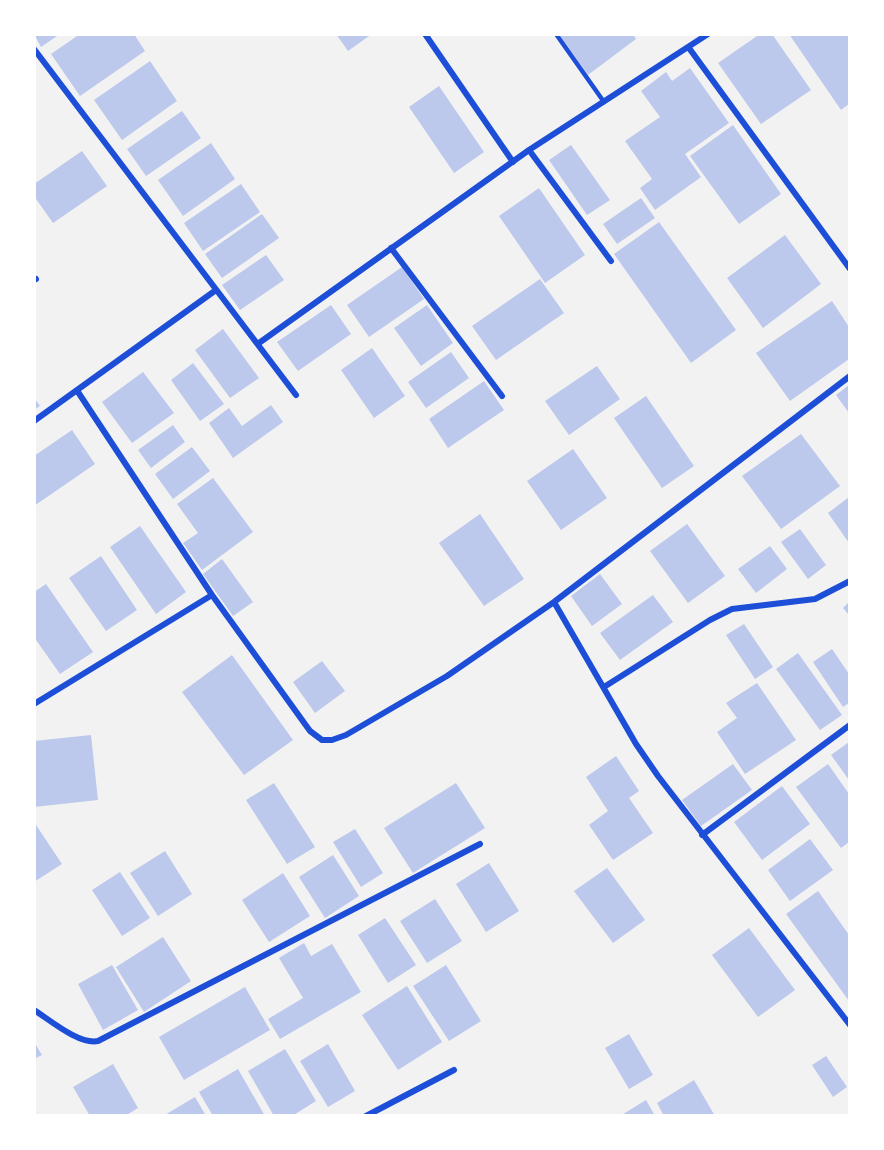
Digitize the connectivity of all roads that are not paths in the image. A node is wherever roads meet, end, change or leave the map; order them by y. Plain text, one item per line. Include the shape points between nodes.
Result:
1 (425, 34) edge
2 (556, 34) edge
3 (708, 34) edge
4 (689, 48) junction
5 (34, 49) edge
6 (604, 102) junction
7 (529, 150) junction
8 (513, 162) junction
9 (391, 248) junction
10 (611, 261) dead end
11 (849, 269) edge
12 (216, 290) junction
13 (259, 344) junction
14 (849, 376) edge
15 (78, 392) junction
16 (296, 395) dead end
17 (502, 396) dead end
18 (34, 421) edge
19 (849, 582) edge
20 (212, 595) junction
21 (554, 602) junction
22 (604, 687) junction
23 (34, 704) edge
24 (849, 725) edge
25 (702, 835) junction
26 (480, 844) dead end
27 (34, 1010) edge
28 (849, 1025) edge
29 (454, 1070) dead end
30 (366, 1116) edge

1 - 8 street
2 - 6 lane
3 - 4 street
4 - 6 street
4 - 11 street
5 - 12 street
6 - 7 street
7 - 8 street
7 - 10 street
8 - 9 street
9 - 13 street
9 - 17 street
12 - 13 street
12 - 15 street
13 - 16 street
14 - 21 street
15 - 18 street
15 - 20 street
19 - 22 street via 815,599 732,609
20 - 21 street via 310,731 327,741 355,731 447,676
20 - 23 street
21 - 22 street
22 - 25 street via 636,744
24 - 25 street
25 - 28 street
26 - 27 street via 98,1041 80,1039
29 - 30 street

